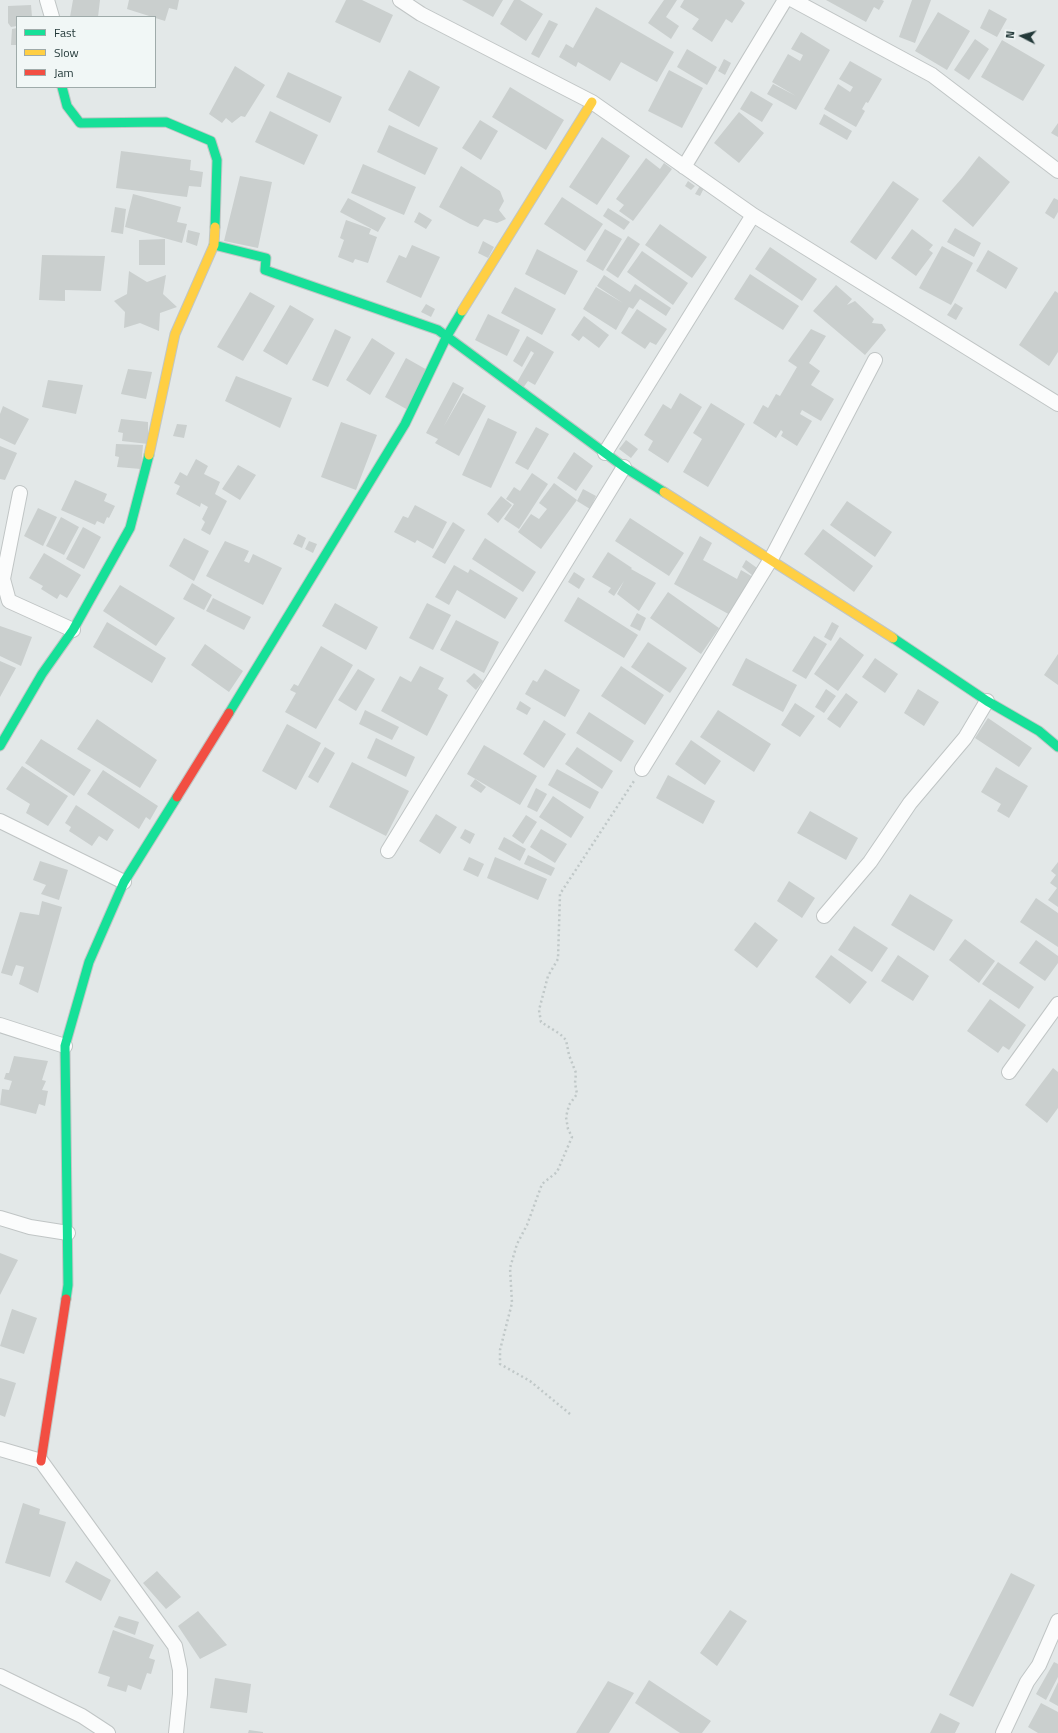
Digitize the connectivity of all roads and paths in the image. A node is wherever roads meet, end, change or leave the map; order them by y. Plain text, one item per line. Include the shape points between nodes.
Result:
1 (47, 0) edge
2 (400, 0) edge
3 (785, 0) edge
4 (793, 0) edge
5 (52, 16) edge
6 (62, 88) edge
7 (592, 102) junction
8 (684, 167) junction
9 (1058, 171) edge
10 (753, 215) junction
11 (214, 245) junction
12 (447, 336) junction
13 (875, 360) dead end
14 (1058, 404) edge
15 (605, 453) junction
16 (624, 467) junction
17 (20, 492) dead end
18 (771, 559) junction
19 (5, 599) edge
20 (73, 630) junction
21 (987, 701) junction
22 (0, 746) edge
23 (1058, 747) edge
24 (642, 769) joint
25 (0, 821) edge
26 (388, 851) dead end
27 (124, 882) junction
28 (826, 913) dead end
29 (1058, 1004) edge
30 (0, 1025) edge
31 (65, 1046) junction
32 (1009, 1072) dead end
33 (0, 1218) edge
34 (68, 1233) junction
35 (570, 1414) dead end
36 (0, 1449) edge
37 (41, 1461) junction
38 (1058, 1621) edge
39 (0, 1676) edge
40 (108, 1733) edge
41 (176, 1733) edge
42 (1004, 1733) edge

1 - 5 street
2 - 7 street via 421,14
3 - 8 street
4 - 9 street via 932,75
6 - 11 street via 67,106 80,123 166,122 211,141 217,160
7 - 8 street
7 - 12 street
8 - 10 street
10 - 14 street
10 - 15 street
11 - 12 street via 266,258 265,270 438,330
11 - 20 street via 175,334 155,432 130,528
12 - 15 street
12 - 27 street via 405,424 322,564
13 - 18 street
15 - 16 street
16 - 18 street
16 - 26 street
17 - 19 street via 3,578
18 - 21 street
18 - 24 street
19 - 20 street
20 - 22 street via 42,674
21 - 23 street via 1039,731
21 - 28 street
24 - 35 path via 560,894 558,959 548,976 539,1010 541,1022 566,1040 576,1073 577,1094 569,1105 566,1117 572,1137 557,1172 542,1184 517,1244 510,1268 512,1303 500,1350 500,1364 530,1381
25 - 27 street
27 - 31 street via 89,962
29 - 32 street
30 - 31 street
31 - 34 street
33 - 34 street via 30,1227
34 - 37 street via 68,1285
36 - 37 street
37 - 41 street via 176,1646 180,1670
38 - 42 street
39 - 40 street via 82,1716

